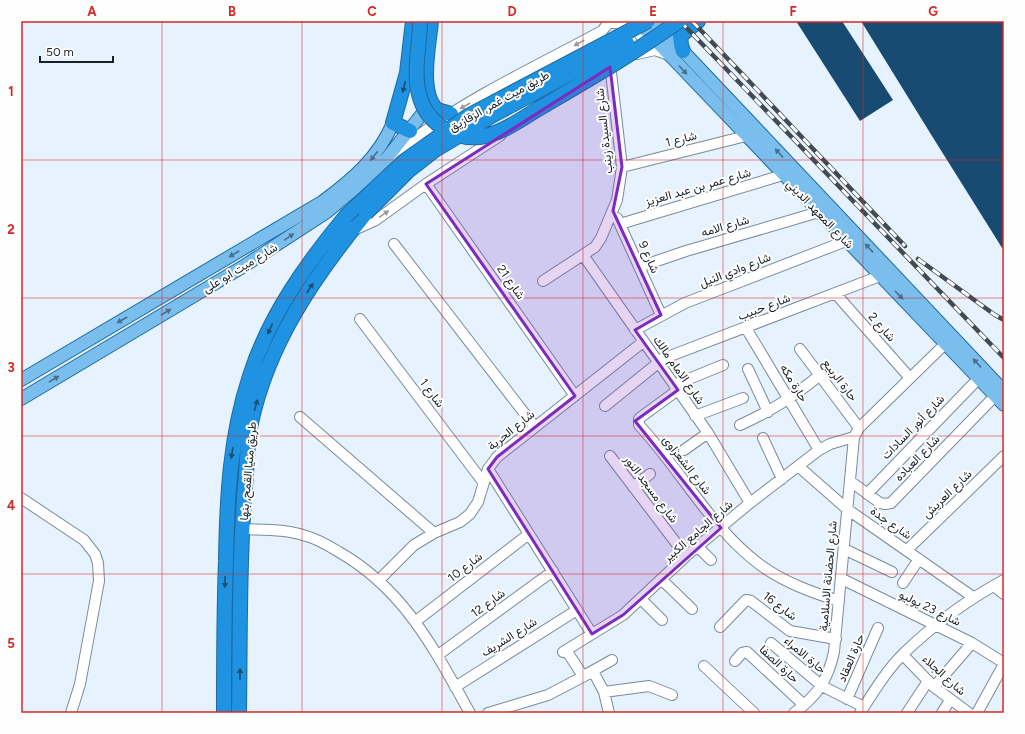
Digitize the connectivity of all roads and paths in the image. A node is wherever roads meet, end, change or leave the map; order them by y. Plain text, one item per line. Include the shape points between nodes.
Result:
1 (413, 21) edge
2 (420, 21) edge
3 (431, 21) edge
4 (637, 21) edge
5 (649, 21) edge
6 (667, 21) edge
7 (679, 21) edge
8 (698, 21) edge
9 (610, 22) edge
10 (646, 51) junction
11 (676, 54) junction
12 (610, 64) junction
13 (431, 102) junction
14 (451, 114) junction
15 (393, 123) junction
16 (410, 131) junction
17 (746, 136) junction
18 (622, 167) junction
19 (783, 175) junction
20 (426, 184) junction
21 (613, 211) junction
22 (819, 212) junction
23 (366, 213) joint
24 (346, 216) joint
25 (620, 224) junction
26 (350, 232) junction
27 (846, 241) junction
28 (325, 242) junction
29 (394, 244) dead end
30 (583, 255) junction
31 (639, 267) junction
32 (880, 276) junction
33 (543, 281) dead end
34 (835, 293) junction
35 (661, 315) junction
36 (360, 319) dead end
37 (746, 328) junction
38 (635, 330) junction
39 (643, 342) junction
40 (945, 344) junction
41 (800, 349) dead end
42 (658, 362) junction
43 (723, 365) dead end
44 (748, 369) dead end
45 (820, 376) junction
46 (910, 378) junction
47 (978, 379) junction
48 (21, 380) edge
49 (676, 388) junction
50 (1000, 394) edge
51 (575, 396) junction
52 (744, 398) dead end
53 (21, 399) edge
54 (788, 400) junction
55 (1004, 405) edge
56 (605, 406) dead end
57 (768, 412) junction
58 (696, 416) junction
59 (300, 417) dead end
60 (740, 425) dead end
61 (535, 427) junction
62 (856, 432) junction
63 (708, 433) junction
64 (763, 438) dead end
65 (684, 450) dead end
66 (819, 450) junction
67 (610, 456) dead end
68 (1004, 456) edge
69 (798, 466) junction
70 (488, 470) junction
71 (650, 474) dead end
72 (782, 479) junction
73 (850, 481) junction
74 (483, 482) junction
75 (633, 488) junction
76 (867, 494) junction
77 (21, 498) edge
78 (227, 502) junction
79 (750, 503) junction
80 (244, 505) junction
81 (847, 509) junction
82 (721, 528) junction
83 (243, 529) junction
84 (434, 533) junction
85 (530, 534) junction
86 (698, 547) junction
87 (844, 549) junction
88 (907, 550) junction
89 (686, 556) junction
90 (919, 559) junction
91 (711, 560) dead end
92 (553, 571) junction
93 (892, 572) dead end
94 (842, 579) junction
95 (379, 580) junction
96 (662, 580) junction
97 (1004, 580) edge
98 (904, 583) dead end
99 (994, 586) junction
100 (1004, 594) edge
101 (973, 597) junction
102 (641, 599) junction
103 (839, 601) junction
104 (692, 609) dead end
105 (577, 610) junction
106 (662, 620) dead end
107 (416, 621) junction
108 (937, 625) junction
109 (720, 627) dead end
110 (878, 628) dead end
111 (592, 634) junction
112 (836, 639) junction
113 (771, 643) dead end
114 (972, 643) junction
115 (903, 655) junction
116 (438, 656) junction
117 (612, 660) dead end
118 (735, 661) dead end
119 (1004, 664) edge
120 (704, 666) dead end
121 (585, 675) junction
122 (931, 684) junction
123 (822, 686) junction
124 (455, 687) junction
125 (604, 692) junction
126 (672, 695) dead end
127 (848, 699) junction
128 (950, 700) junction
129 (804, 705) junction
130 (862, 710) edge
131 (71, 713) edge
132 (224, 713) edge
133 (239, 713) edge
134 (470, 713) edge
135 (488, 713) edge
136 (609, 713) edge
137 (754, 713) edge
138 (794, 713) edge
139 (907, 713) edge
140 (942, 713) edge
141 (969, 713) edge
142 (977, 713) edge

1 -> 15 highway via 407,72
2 - 7 highway, bridge via 416,76 423,106 433,120 445,130 459,136 474,137 493,133 512,124 617,62
3 - 13 highway via 426,77
4 - 11 main road, شارع المعهد الديني
5 - 11 main road, شارع المعهد الديني
5 - 24 highway, طريق ميت غمر, الزقازيق, bridge via 468,116 402,162
6 - 23 highway, طريق ميت غمر, الزقازيق, bridge via 446,143 408,171
8 - 11 highway via 680,36 681,45
9 - 10 street via 627,24 637,30
9 -> 14 street via 602,31
10 - 11 street
10 - 12 street
11 -> 17 main road, شارع المعهد الديني
50 -> 11 main road, شارع المعهد الديني
12 - 18 street, شارع السيدة زينب
12 - 20 street
13 - 14 highway via 440,112
13 - 16 main road, شارع ميت ابو على
14 - 28 street via 407,146 332,222
15 - 16 highway
15 -> 48 main road, شارع ميت ابو على via 381,148 372,159 322,202
53 -> 16 main road, شارع ميت ابو على via 249,263 327,212 387,158
17 - 18 street, شارع 1
17 - 19 main road, شارع المعهد الديني
18 - 21 street, شارع السيدة زينب via 620,189
19 - 22 main road, شارع المعهد الديني
19 - 25 street, شارع عمر بن عبد العزيز
26 -> 20 street via 376,220
20 - 51 street, شارع 21
21 - 25 street, شارع 9
21 - 30 street, شارع السيدة زينب via 598,242
22 - 27 main road, شارع المعهد الديني
22 - 31 street, شارع الامه
23 - 26 highway, طريق منيا القمح, بنها
24 - 28 highway, طريق منيا القمح, بنها
25 - 31 street, شارع 9
80 -> 26 highway, طريق منيا القمح, بنها via 251,424 261,387 286,325
27 - 32 main road, شارع المعهد الديني
27 - 35 street, شارع وادي النيل via 709,293
28 -> 78 highway, طريق منيا القمح, بنها via 290,291 252,369 236,426
29 - 61 street
30 - 33 street, شارع السيدة زينب
30 - 38 street, شارع الامام مالك
31 - 35 street, شارع 9
32 - 34 street, شارع حبيب
32 -> 40 main road, شارع المعهد الديني
34 - 37 street, شارع حبيب
34 - 46 street, شارع 2
35 - 38 street, شارع وادي النيل
36 - 74 street, شارع 1
37 - 42 street, شارع حبيب
37 - 54 street, حارة مكه
38 - 39 street, شارع الامام مالك
39 - 42 street, شارع الامام مالك
39 - 51 street, شارع الحرية
40 - 46 street, شارع الجامع الكبير
40 - 47 main road, شارع المعهد الديني
41 - 45 street, حارة الربيع
42 - 49 street, شارع الامام مالك
42 - 56 street, شارع حبيب
43 - 49 street
44 - 57 street
45 - 54 street
45 - 62 street, حارة الربيع
46 - 62 street, شارع الجامع الكبير
47 - 50 main road, شارع المعهد الديني
47 - 76 street, شارع أنور السادات
49 - 58 street, شارع الامام مالك
49 - 82 street, شارع الشعراوى via 641,417 639,425
50 - 55 main road, شارع المعهد الديني
50 - 76 street, شارع العباده via 891,503 880,503
51 - 61 street, شارع الحرية
52 - 58 street
54 - 57 street
54 - 66 street, حارة مكه
57 - 60 street
58 - 63 street, شارع الامام مالك
59 - 84 street
61 - 70 street, شارع الحرية via 498,457
62 - 66 street, شارع الجامع الكبير
62 - 73 street, شارع الحضانة الاسلامية
63 - 65 street
63 - 79 street, شارع الامام مالك
64 - 72 street
66 - 69 street, شارع الجامع الكبير
67 - 75 street, شارع مسجد النور
68 - 88 street, شارع العريش
69 - 72 street, شارع الجامع الكبير
69 - 81 street, شارع جدة
70 - 74 street, شارع الحرية
70 - 85 street
71 - 75 street
72 - 79 street, شارع الجامع الكبير
73 - 76 street, شارع العباده
73 - 81 street, شارع الحضانة الاسلامية
74 - 84 street, شارع الحرية via 478,502 470,514 460,522
75 - 89 street, شارع مسجد النور
77 - 131 street via 84,540 95,554 98,563 99,581 80,684
78 - 80 highway
78 -> 132 highway, طريق منيا القمح, بنها
79 - 82 street, شارع الجامع الكبير
80 - 83 highway, طريق منيا القمح, بنها
81 - 87 street, شارع الحضانة الاسلامية
81 - 88 street, شارع جدة
82 - 86 street, شارع الجامع الكبير
82 - 103 street, شارع الشعراوى via 759,564 811,592
83 - 95 street via 282,530 308,536 352,560
133 -> 83 highway, طريق منيا القمح, بنها
84 - 95 street, شارع الحرية via 414,545
85 - 92 street
85 - 107 street, شارع 10
86 - 89 street, شارع الجامع الكبير
86 - 91 street
87 - 93 street
87 - 94 street, شارع الحضانة الاسلامية
88 - 90 street, شارع جدة
89 - 96 street, شارع الجامع الكبير
90 - 98 street
90 - 101 street, شارع جدة
92 - 105 street
92 - 116 street, شارع 12
94 - 103 street, شارع الحضانة الاسلامية
94 - 108 street, شارع 23 يوليو
95 - 107 street
96 - 102 street, شارع الجامع الكبير
96 - 104 street
97 - 99 street
99 - 100 street
99 - 101 street
101 - 108 street
102 - 106 street
102 - 111 street, شارع الجامع الكبير via 623,615
103 - 112 street, شارع الحضانة الاسلامية
105 - 111 street
105 - 124 street, شارع الشريف
107 - 116 street
108 - 114 street, شارع 23 يوليو
108 - 115 street
109 - 112 street, شارع 16 via 746,600 751,601 790,631
110 - 127 street, حارة العقاد
111 - 121 street, شارع الجامع الكبير via 565,651
112 - 123 street, شارع الحضانة الاسلامية via 831,665
113 - 123 street, حارة الامراء
114 - 119 street, شارع 23 يوليو
114 - 122 street
115 - 122 street, شارع الجلاء
115 - 130 street via 882,679
116 - 124 street
117 - 121 street
118 - 129 street, حارة الصفا via 742,653 747,652
119 - 142 street
120 - 137 street
121 - 125 street via 595,675
121 - 135 street via 548,695
122 - 128 street, شارع الجلاء
122 - 139 street
123 - 127 street, حارة الامراء
123 - 129 street, شارع الحضانة الاسلامية
124 - 134 street
125 - 126 street via 649,686
125 - 136 street
127 - 130 street, حارة الامراء
128 - 140 street
128 - 141 street, شارع الجلاء
129 - 138 street, شارع الحضانة الاسلامية

